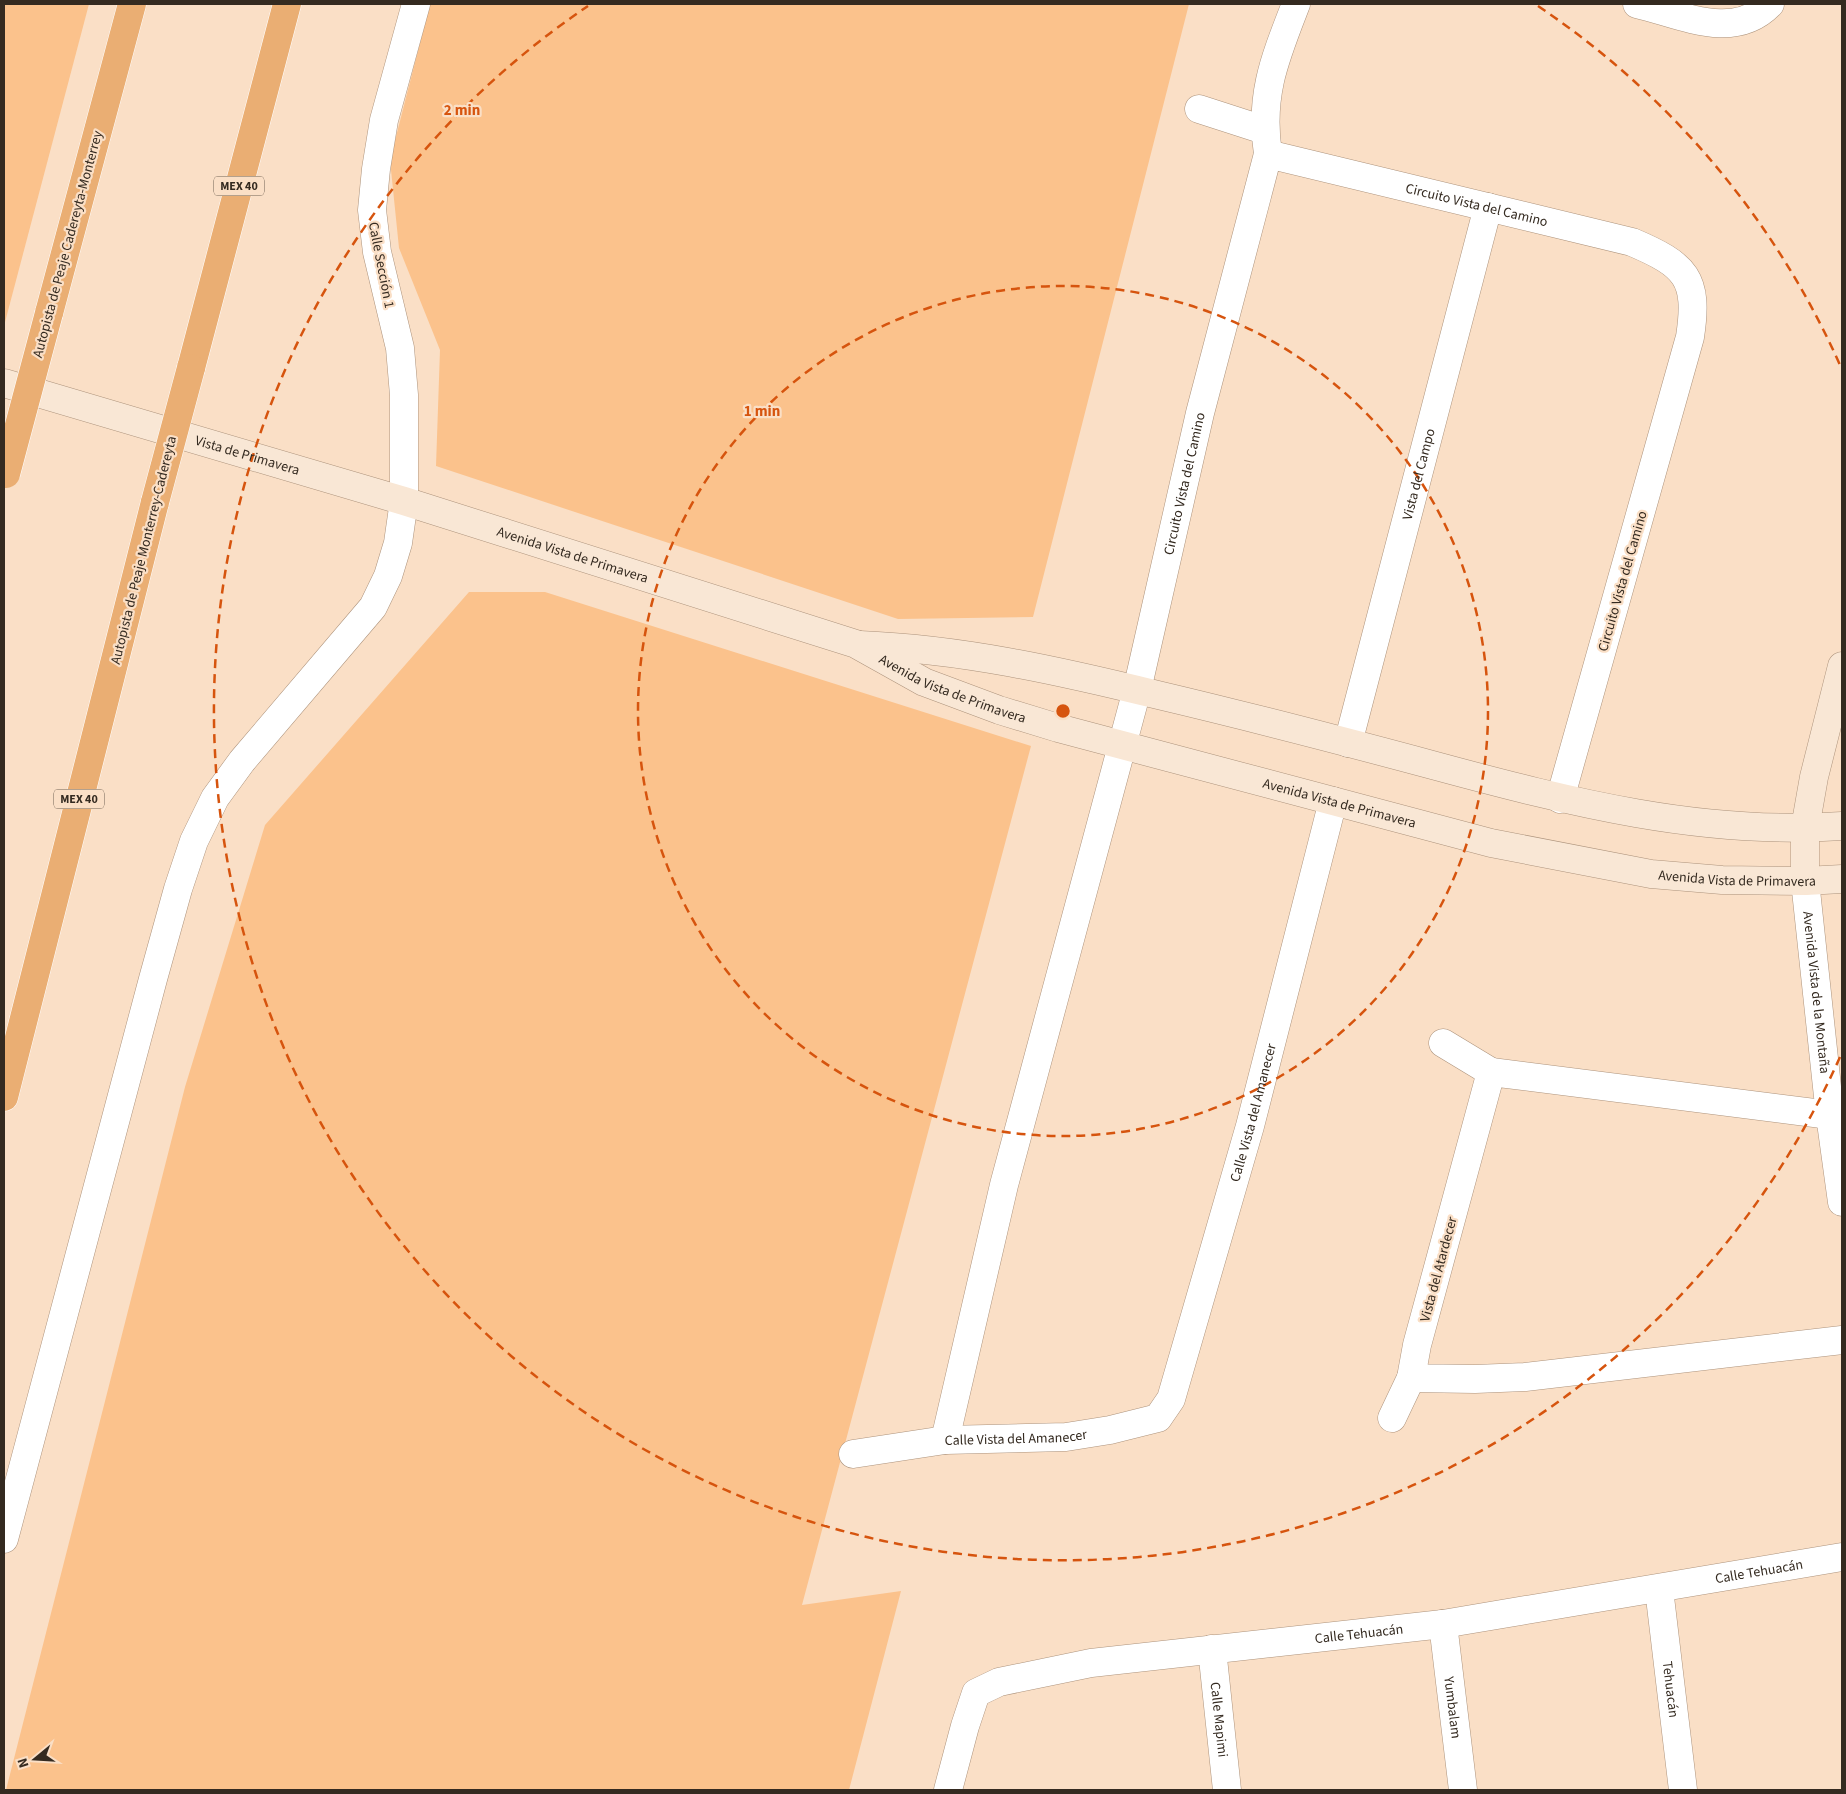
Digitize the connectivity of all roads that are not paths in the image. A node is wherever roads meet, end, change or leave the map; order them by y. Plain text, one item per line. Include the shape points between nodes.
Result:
1 (132, 4) edge
2 (287, 4) edge
3 (416, 4) edge
4 (1296, 4) edge
5 (1637, 4) edge
6 (1770, 4) edge
7 (1199, 109) dead end
8 (1266, 142) junction
9 (1488, 207) junction
10 (4, 383) edge
11 (5, 479) edge
12 (404, 501) junction
13 (856, 644) junction
14 (1842, 666) edge
15 (1137, 690) junction
16 (1348, 743) junction
17 (1122, 745) junction
18 (1560, 799) junction
19 (1333, 801) junction
20 (1842, 826) edge
21 (1805, 828) junction
22 (1842, 879) edge
23 (1805, 881) junction
24 (1443, 1043) dead end
25 (1491, 1072) junction
26 (4, 1096) edge
27 (1836, 1114) edge
28 (1842, 1202) edge
29 (1842, 1340) edge
30 (1411, 1378) junction
31 (1392, 1418) dead end
32 (945, 1440) junction
33 (853, 1454) dead end
34 (4, 1539) edge
35 (1842, 1558) edge
36 (1659, 1589) junction
37 (1443, 1624) junction
38 (1212, 1649) junction
39 (948, 1790) edge
40 (1227, 1790) edge
41 (1463, 1790) edge
42 (1683, 1790) edge

1 - 11 highway, Autopista de Peaje Cadereyta-Monterrey, bridge
2 - 26 highway, Autopista de Peaje Monterrey-Cadereyta / MEX 40, bridge via 155,502
3 - 12 street, Calle Sección 1 via 384,120 372,210 377,252 400,348 404,394
4 - 8 street via 1278,48 1269,84 1264,108
5 - 6 street via 1704,22 1731,25 1752,18
7 - 8 street
8 - 9 street, Circuito Vista del Camino
8 - 15 street, Circuito Vista del Camino
9 - 16 street, Vista del Campo
9 - 18 street, Circuito Vista del Camino via 1632,242 1654,252 1685,276 1694,308 1690,337
10 - 12 main road, Vista de Primavera
12 - 13 main road, Avenida Vista de Primavera
12 - 34 street, Calle Sección 1 via 396,552 373,607 242,761 215,798 194,840 153,979
13 - 15 main road, Avenida Vista de Primavera via 982,656
13 - 17 main road, Avenida Vista de Primavera via 893,667 957,695
14 - 21 main road, Avenida Vista de la Montaña via 1814,777
15 - 16 main road, Avenida Vista de Primavera
15 - 17 street, Circuito Vista del Camino
16 - 18 main road, Avenida Vista de Primavera
17 - 19 main road, Avenida Vista de Primavera
17 - 32 street, Calle Vista del Amanecer via 1004,1185
18 - 21 main road, Avenida Vista de Primavera via 1684,822
19 - 23 main road, Avenida Vista de Primavera via 1491,843 1651,874 1722,880
19 - 32 street, Calle Vista del Amanecer via 1250,1126 1171,1399 1158,1418 1110,1430 1066,1437
20 - 21 main road, Avenida Vista de Primavera
21 - 23 main road, Avenida Vista de la Montaña
22 - 23 main road, Avenida Vista de Primavera
23 - 27 street, Avenida Vista de la Montaña
24 - 25 street
25 - 27 street
25 - 30 street, Vista del Atardecer
27 - 28 street, Avenida Vista de la Montaña
29 - 30 street via 1525,1377
30 - 31 street, Vista del Atardecer
32 - 33 street
35 - 36 street, Calle Tehuacán
36 - 37 street, Calle Tehuacán
36 - 42 street, Tehuacán
37 - 38 street, Calle Tehuacán
37 - 41 street, Yumbalam
38 - 39 street, Calle Tehuacán via 1039,1672 998,1682 976,1693
38 - 40 street, Calle Mapimi

